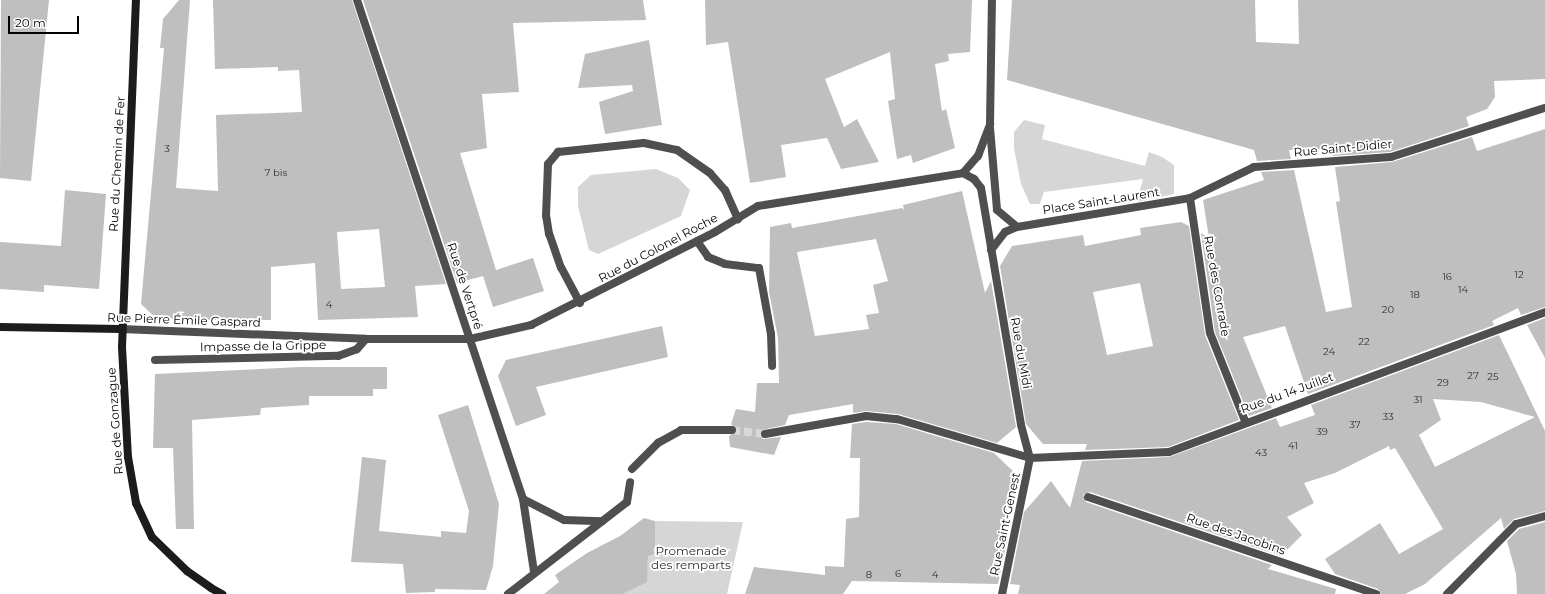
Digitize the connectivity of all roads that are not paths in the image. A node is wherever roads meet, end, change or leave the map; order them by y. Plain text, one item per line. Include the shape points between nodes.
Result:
1 (136, 0) edge
2 (357, 0) edge
3 (992, 0) edge
4 (1545, 108) edge
5 (990, 124) junction
6 (963, 173) junction
7 (1190, 198) junction
8 (738, 219) junction
9 (1016, 227) junction
10 (697, 241) junction
11 (991, 250) junction
12 (580, 303) junction
13 (1545, 312) edge
14 (0, 327) edge
15 (121, 329) junction
16 (366, 339) junction
17 (470, 339) junction
18 (155, 360) dead end
19 (772, 366) dead end
20 (1245, 421) junction
21 (732, 430) tunnel mouth
22 (765, 434) tunnel mouth
23 (1030, 458) junction
24 (632, 469) dead end
25 (630, 482) dead end
26 (1088, 497) dead end
27 (523, 499) junction
28 (1545, 516) edge
29 (602, 521) junction
30 (534, 572) junction
31 (222, 594) edge
32 (508, 594) edge
33 (1002, 594) edge
34 (1376, 594) edge
35 (1447, 594) edge

1 - 15 main road, Rue du Chemin de Fer
2 - 17 street, Rue de Vertpré
3 - 5 street
4 - 7 street, Rue Saint-Didier via 1391,158 1254,167
5 - 6 street via 978,156
5 - 9 street via 997,210
6 - 8 street, Rue du Colonel Roche via 758,206
6 - 11 street, Rue du Midi via 974,179 981,188
7 - 9 street, Place Saint-Laurent
7 - 20 street, Rue des Conrade via 1210,333
8 - 10 street, Rue du Colonel Roche
8 - 12 street via 725,190 691,158 678,150 644,143 554,155 548,164 546,178 549,234 561,268
9 - 11 street via 1005,232
10 - 12 street, Rue du Colonel Roche
10 - 19 street via 708,257 725,264 759,268 771,334
11 - 23 street, Rue du Midi via 1021,425
12 - 17 street, Rue du Colonel Roche via 531,325
13 - 20 street, Rue du 14 Juillet
14 - 15 main road, Rue Pierre Émile Gaspard
15 - 16 street, Rue Pierre Émile Gaspard
15 - 31 main road, Rue de Gonzague, bridge via 128,457 136,503 152,537 187,571
16 - 17 street, Rue du Colonel Roche
16 - 18 street, Impasse de la Grippe via 357,349 338,356
17 - 27 street, Rue de Vertpré
20 - 23 street, Rue du 14 Juillet via 1169,452
21 - 24 street via 681,430 658,443
22 - 23 street, Rue du 14 Juillet via 866,416 897,419
23 - 33 street, Rue Saint-Genest
25 - 29 street via 627,502
26 - 34 street, Rue des Jacobins
27 - 29 street via 564,520
27 - 30 street, Rue de Vertpré
28 - 35 street via 1516,524
29 - 30 street
30 - 32 street

